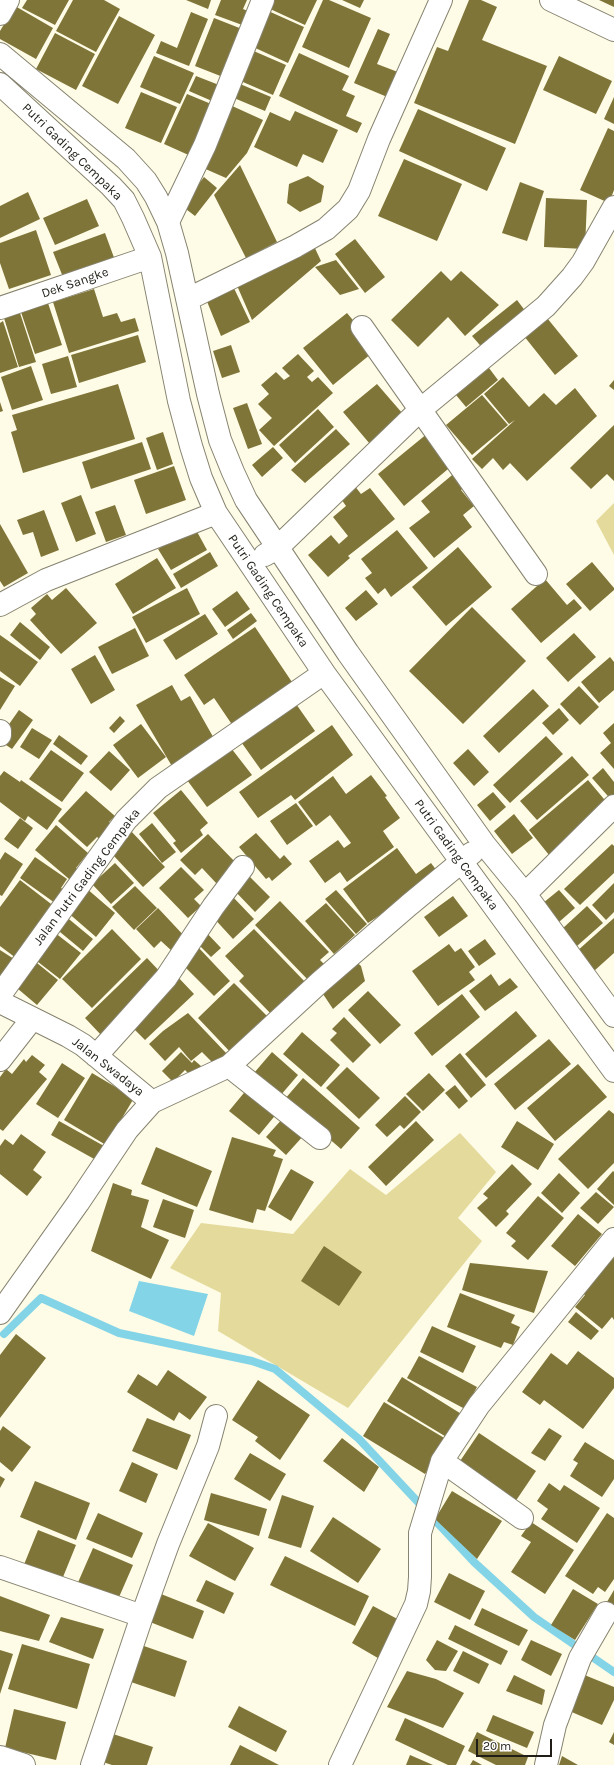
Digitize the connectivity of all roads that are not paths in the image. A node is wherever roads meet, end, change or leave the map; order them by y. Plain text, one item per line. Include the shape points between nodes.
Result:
1 (8, 0) edge
2 (264, 0) edge
3 (441, 0) edge
4 (551, 0) edge
5 (0, 14) edge
6 (614, 30) edge
7 (0, 54) edge
8 (0, 84) edge
9 (614, 207) edge
10 (168, 222) junction
11 (150, 257) junction
12 (188, 299) junction
13 (0, 308) edge
14 (362, 327) dead end
15 (420, 410) junction
16 (216, 513) junction
17 (277, 548) junction
18 (249, 564) junction
19 (536, 574) dead end
20 (0, 605) edge
21 (324, 673) junction
22 (0, 731) edge
23 (0, 735) edge
24 (614, 806) edge
25 (484, 844) junction
26 (461, 862) junction
27 (243, 867) dead end
28 (525, 894) junction
29 (0, 996) edge
30 (0, 1002) edge
31 (614, 1016) edge
32 (32, 1019) junction
33 (96, 1056) junction
34 (0, 1060) edge
35 (229, 1066) junction
36 (614, 1071) edge
37 (152, 1102) junction
38 (320, 1138) dead end
39 (614, 1239) edge
40 (0, 1313) edge
41 (216, 1416) dead end
42 (442, 1461) junction
43 (522, 1518) dead end
44 (0, 1567) edge
45 (606, 1613) dead end
46 (142, 1616) junction
47 (0, 1757) edge
48 (24, 1765) edge
49 (92, 1765) edge
50 (340, 1765) edge
51 (546, 1765) edge

1 - 5 street
2 - 10 street via 205,145
3 - 12 street via 379,139 359,191 348,209 320,233
4 - 6 street
7 - 10 street, Putri Gading Cempaka via 126,159 146,181
8 - 11 street, Putri Gading Cempaka via 124,200
9 - 15 street via 583,262 546,306
10 - 12 street, Putri Gading Cempaka
11 - 13 street, Dek Sangke
11 - 16 street, Putri Gading Cempaka via 179,400 201,478
12 - 17 street, Putri Gading Cempaka via 220,440 246,500
14 - 15 street
15 - 17 street
15 - 19 street
16 - 18 street, Putri Gading Cempaka
16 - 20 street via 46,580
17 - 18 street
17 - 25 street, Putri Gading Cempaka
18 - 21 street, Putri Gading Cempaka
21 - 26 street, Putri Gading Cempaka
21 - 29 street, Jalan Putri Gading Cempaka via 158,788 126,820
22 - 23 street
24 - 28 street
25 - 26 street
25 - 28 street, Putri Gading Cempaka
26 - 35 street via 320,982
26 - 36 street, Putri Gading Cempaka
27 - 33 street via 166,978
28 - 31 street, Putri Gading Cempaka
30 - 32 street, Jalan Swadaya
32 - 33 street, Jalan Swadaya via 68,1036
32 - 34 street
33 - 37 street, Jalan Swadaya
35 - 37 street
35 - 38 street
37 - 40 street via 127,1130
39 - 42 street via 479,1405
41 - 46 street via 208,1446
42 - 43 street
42 - 50 street via 420,1532 420,1578 416,1604
44 - 46 street
45 - 51 street via 584,1650 555,1725
46 - 49 street
47 - 48 street

